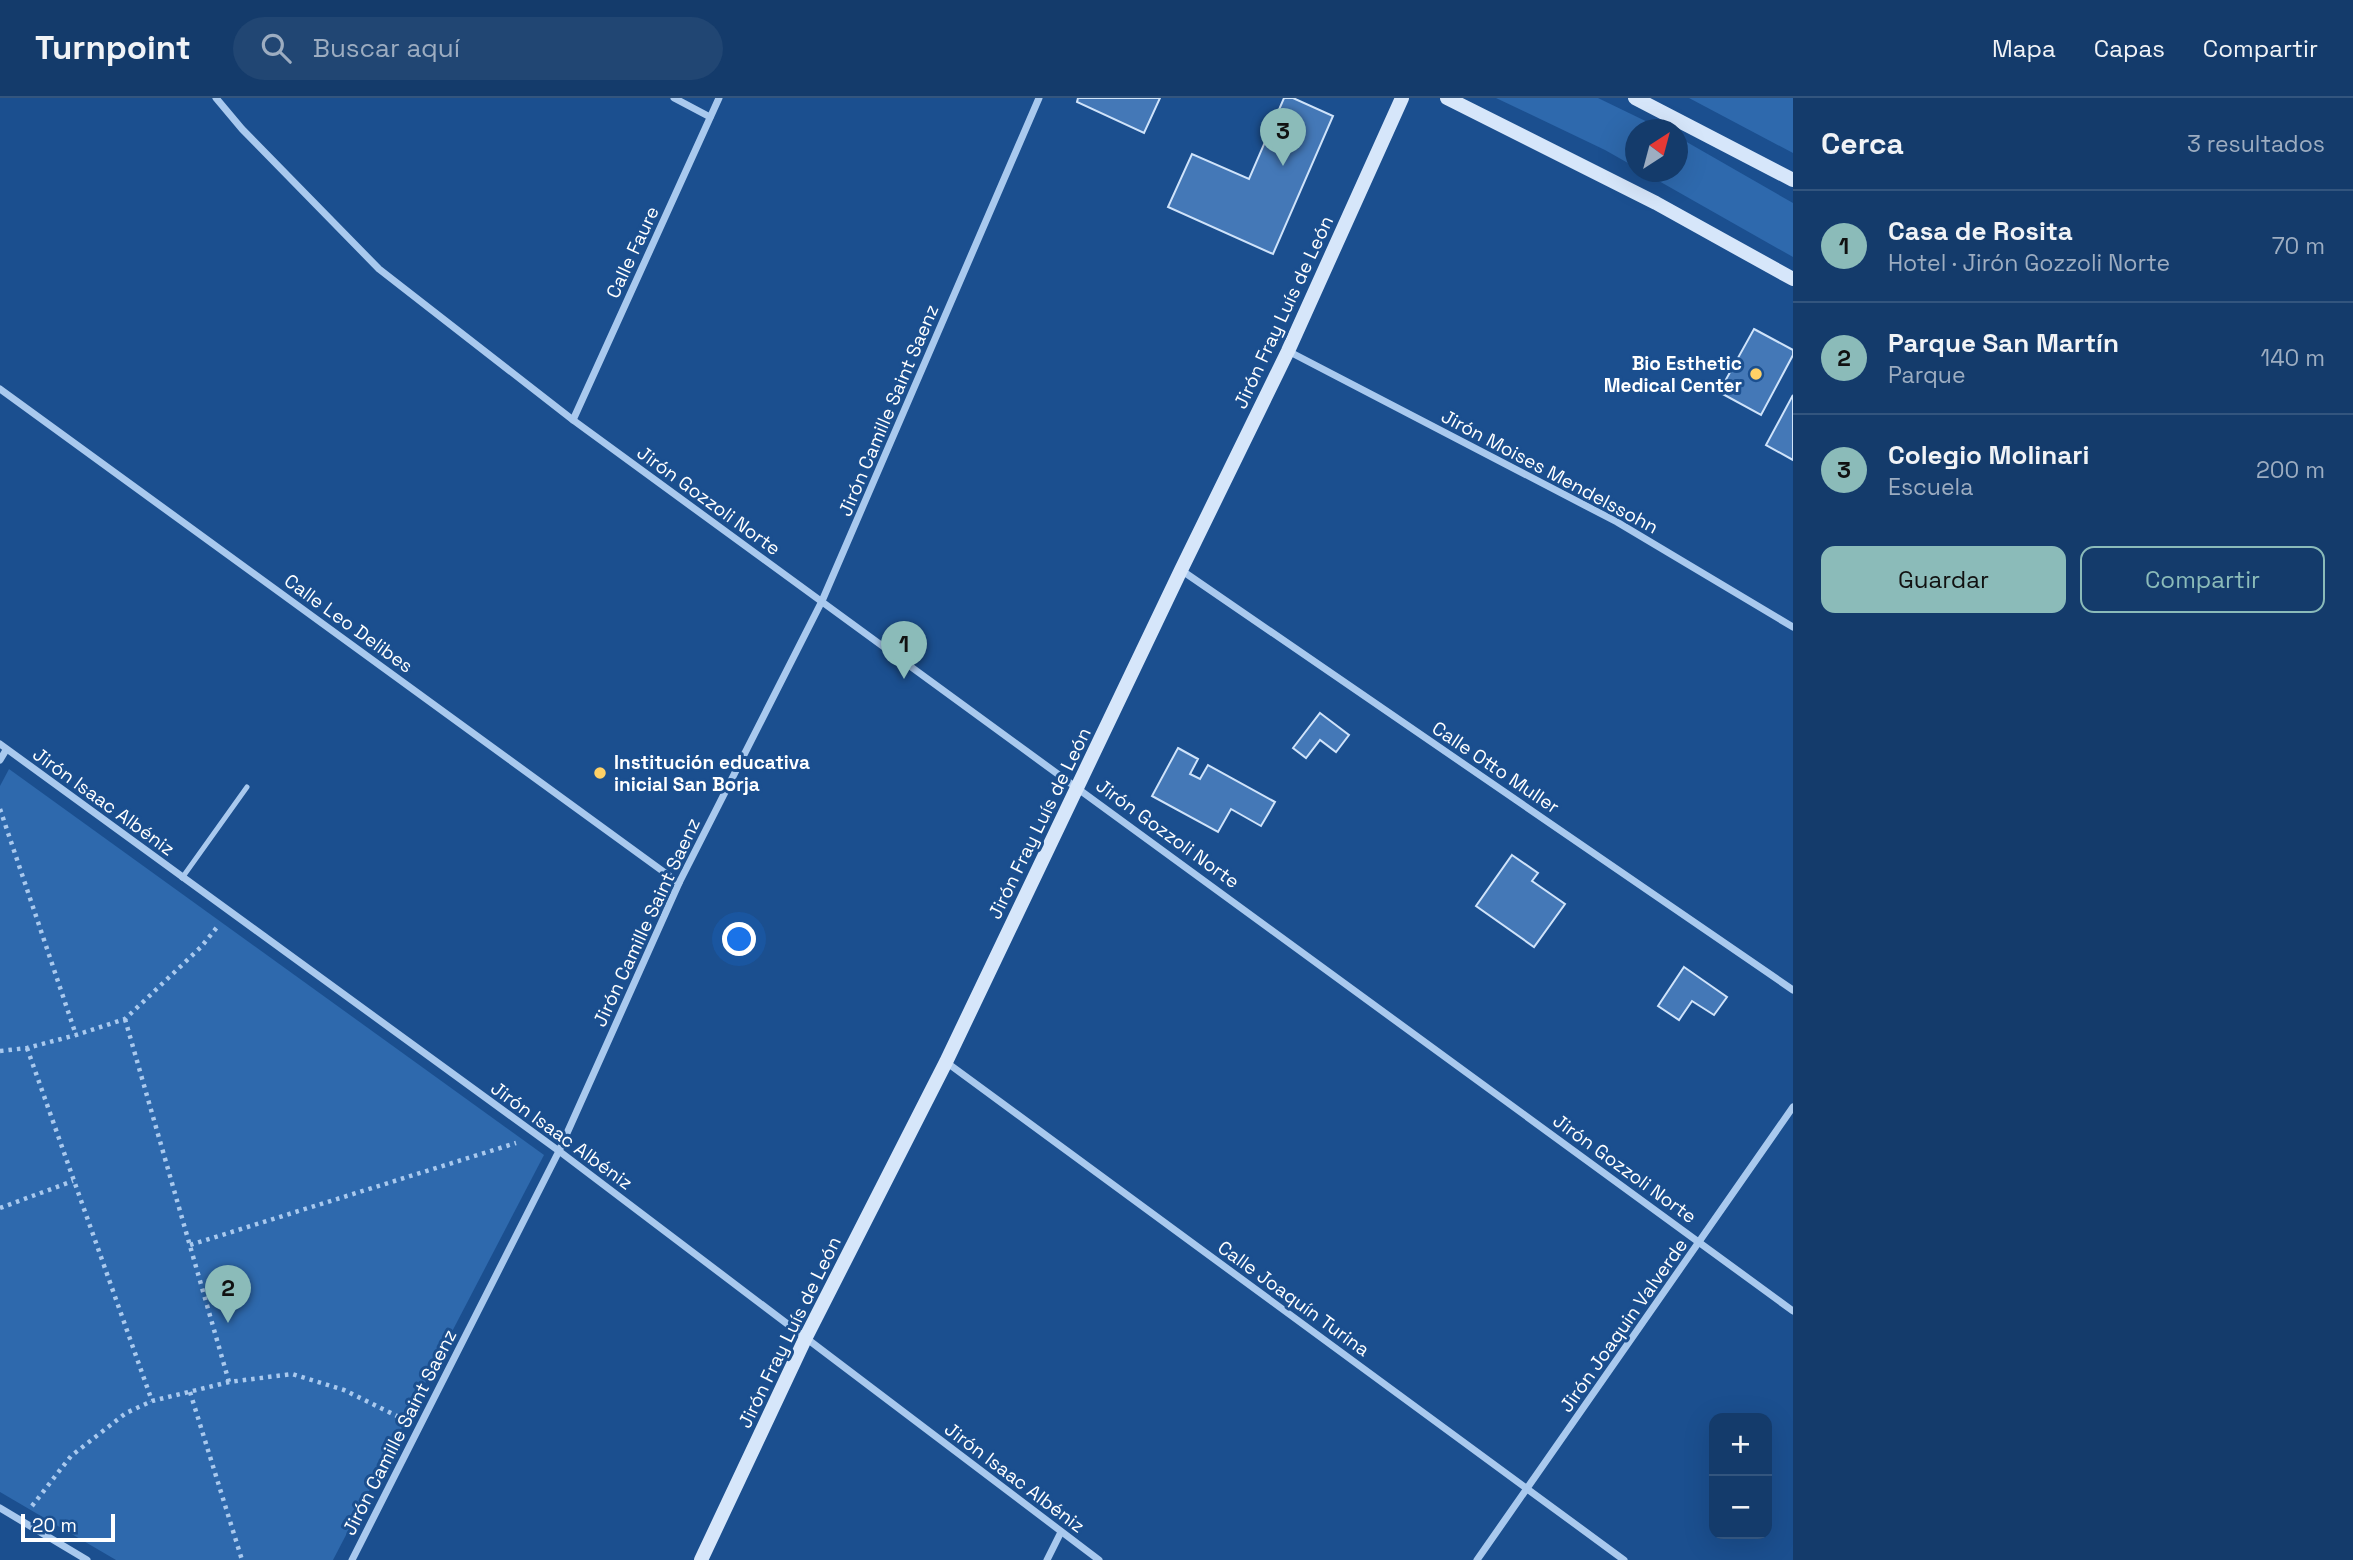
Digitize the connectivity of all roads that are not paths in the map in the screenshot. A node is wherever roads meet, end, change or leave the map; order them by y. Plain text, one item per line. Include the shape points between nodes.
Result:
1 (216, 98) edge
2 (674, 98) edge
3 (719, 98) edge
4 (1039, 98) edge
5 (1402, 98) edge
6 (1447, 98) edge
7 (1635, 98) edge
8 (710, 117) junction
9 (1793, 180) edge
10 (1793, 279) edge
11 (1288, 351) junction
12 (0, 389) edge
13 (573, 420) junction
14 (1181, 570) junction
15 (822, 601) junction
16 (1793, 626) edge
17 (3, 747) edge
18 (0, 760) edge
19 (1077, 786) junction
20 (247, 787) dead end
21 (182, 878) junction
22 (679, 883) junction
23 (1793, 990) edge
24 (946, 1062) junction
25 (1793, 1107) edge
26 (559, 1152) junction
27 (1699, 1242) junction
28 (1793, 1311) edge
29 (806, 1337) junction
30 (1528, 1490) junction
31 (0, 1508) edge
32 (1061, 1532) junction
33 (87, 1560) edge
34 (352, 1560) edge
35 (702, 1560) edge
36 (1047, 1560) edge
37 (1099, 1560) edge
38 (1477, 1560) edge
39 (1624, 1560) edge

1 - 13 street, Jirón Gozzoli Norte via 379,269
2 - 8 street
3 - 8 street, Calle Faure
4 - 15 street, Jirón Camille Saint Saenz
5 - 11 street, Jirón Fray Luís de León
6 - 10 street via 1656,203
7 - 9 street
8 - 13 street, Calle Faure
11 - 14 street, Jirón Fray Luís de León
11 - 16 street, Jirón Moises Mendelssohn via 1617,522
12 - 22 street, Calle Leo Delibes
13 - 15 street, Jirón Gozzoli Norte
14 - 19 street, Jirón Fray Luís de León
14 - 23 street, Calle Otto Muller
15 - 19 street, Jirón Gozzoli Norte
15 - 22 street, Jirón Camille Saint Saenz
17 - 18 street
17 - 21 street, Jirón Isaac Albéniz
19 - 24 street, Jirón Fray Luís de León
19 - 27 street, Jirón Gozzoli Norte
20 - 21 lane
21 - 26 street, Jirón Isaac Albéniz
22 - 26 street, Jirón Camille Saint Saenz
24 - 29 street, Jirón Fray Luís de León
24 - 30 street, Calle Joaquín Turina
25 - 27 street, Jirón Joaquin Valverde
26 - 29 street, Jirón Isaac Albéniz
26 - 34 street, Jirón Camille Saint Saenz
27 - 28 street, Jirón Gozzoli Norte
27 - 30 street, Jirón Joaquin Valverde
29 - 32 street, Jirón Isaac Albéniz
29 - 35 street, Jirón Fray Luís de León
30 - 38 street, Jirón Joaquin Valverde
30 - 39 street, Calle Joaquín Turina
31 - 33 street
32 - 36 street
32 - 37 street, Jirón Isaac Albéniz

